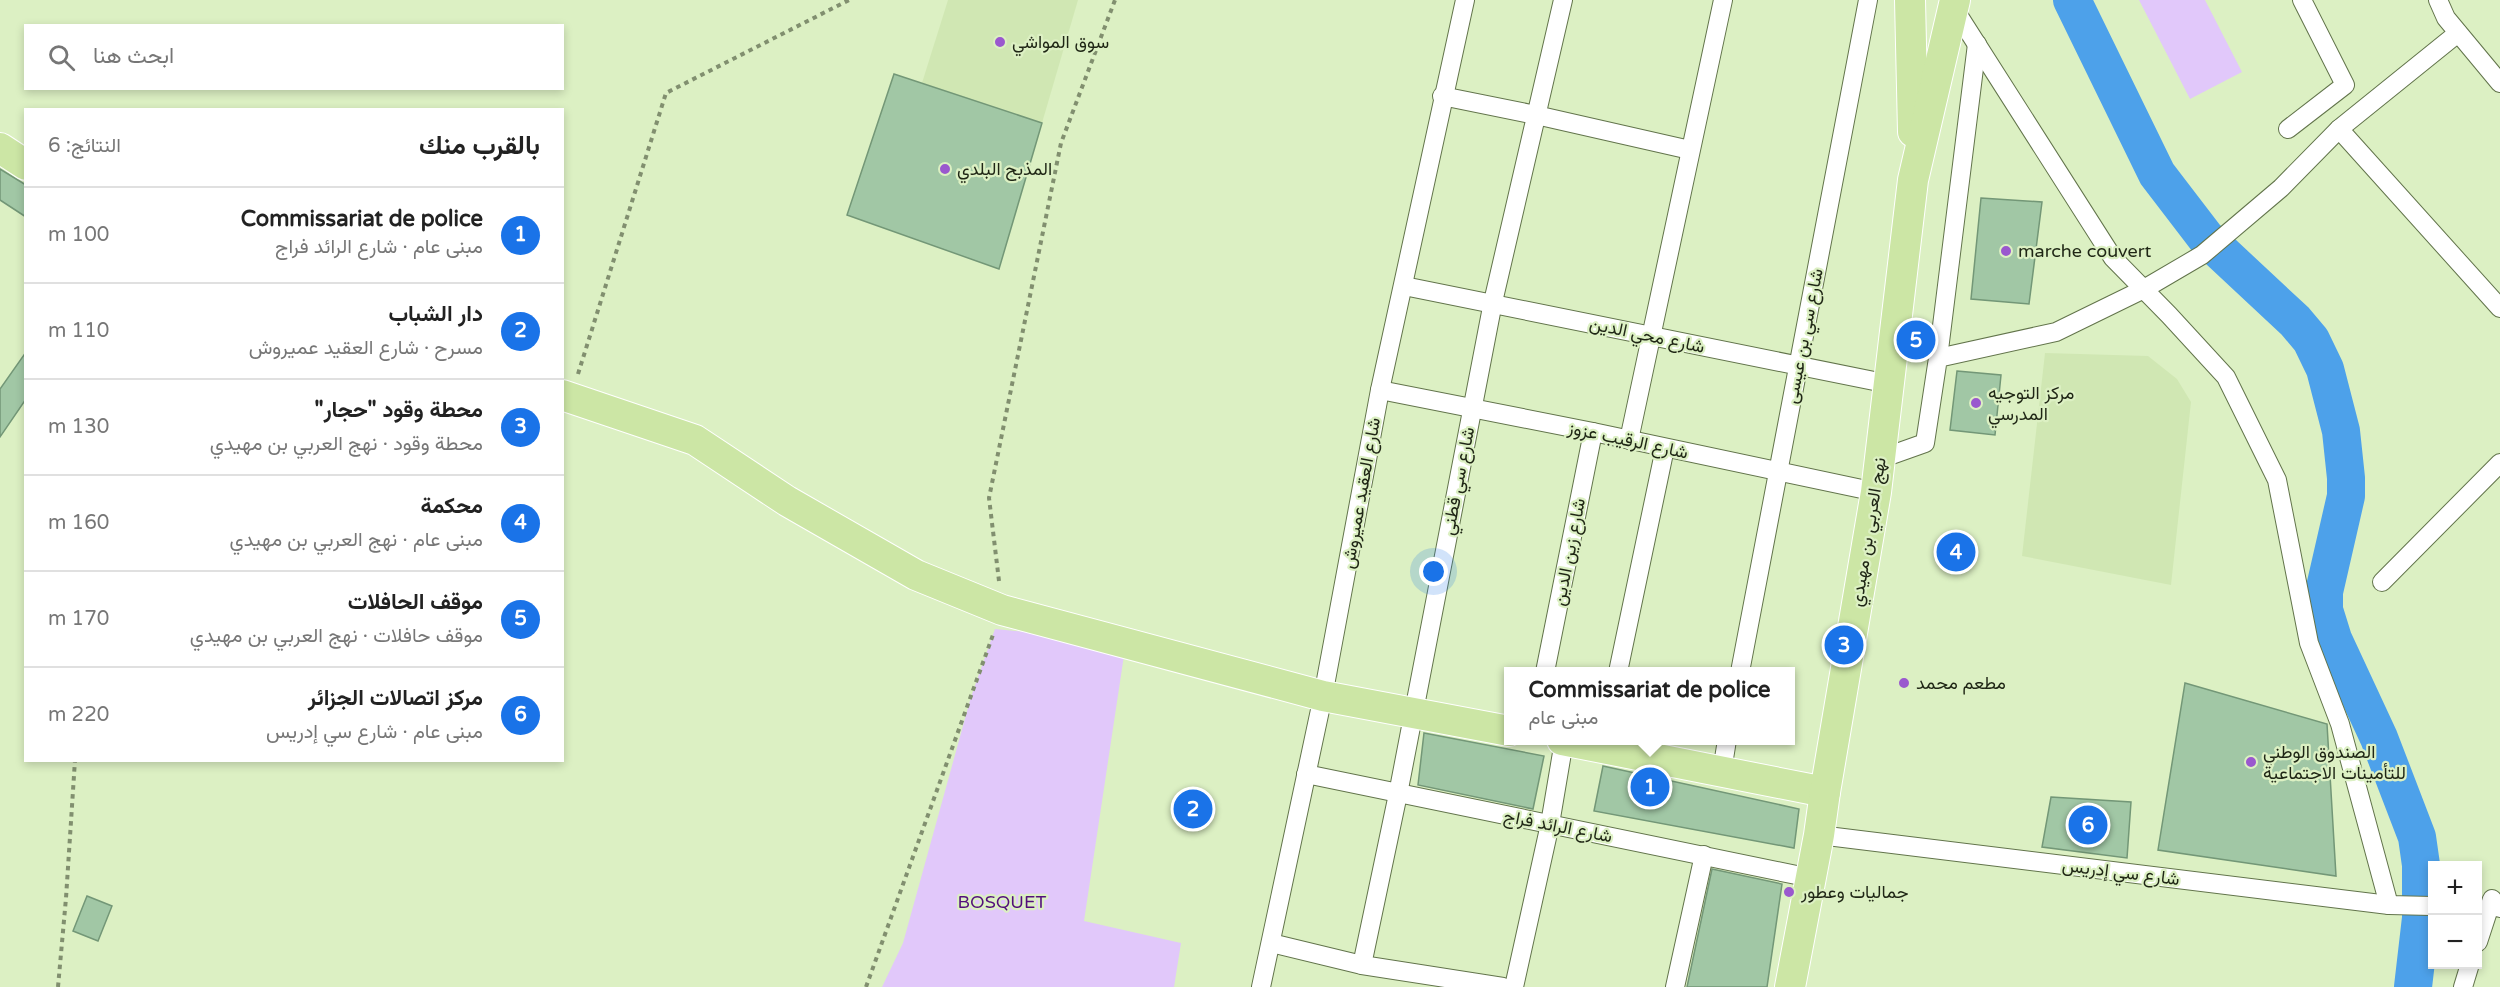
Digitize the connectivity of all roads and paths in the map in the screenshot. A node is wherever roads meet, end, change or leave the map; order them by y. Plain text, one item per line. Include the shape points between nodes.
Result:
1 (849, 0) edge
2 (1115, 0) edge
3 (1465, 0) edge
4 (1563, 0) edge
5 (1723, 0) edge
6 (1868, 0) edge
7 (1910, 0) edge
8 (2302, 0) edge
9 (2438, 0) edge
10 (1954, 3) edge
11 (2458, 33) junction
12 (1977, 44) junction
13 (2500, 83) edge
14 (1442, 96) junction
15 (1536, 114) junction
16 (2288, 129) dead end
17 (2339, 129) junction
18 (0, 148) edge
19 (1690, 150) junction
20 (24, 164) edge
21 (1914, 180) junction
22 (1404, 286) junction
23 (2144, 289) junction
24 (1493, 302) junction
25 (2500, 308) edge
26 (1651, 335) junction
27 (1938, 358) junction
28 (1798, 367) junction
29 (1889, 384) junction
30 (1380, 390) junction
31 (567, 397) edge
32 (1472, 407) junction
33 (1593, 432) junction
34 (1629, 440) junction
35 (1665, 448) junction
36 (1880, 459) junction
37 (2499, 467) edge
38 (1777, 470) junction
39 (1876, 492) junction
40 (2382, 582) dead end
41 (1002, 610) junction
42 (1546, 667) edge
43 (1619, 667) edge
44 (1741, 667) edge
45 (1323, 696) junction
46 (1412, 714) junction
47 (1504, 730) edge
48 (1562, 745) edge
49 (1607, 745) edge
50 (1726, 745) edge
51 (75, 762) edge
52 (1722, 771) junction
53 (1306, 774) junction
54 (1825, 792) junction
55 (1398, 794) junction
56 (1550, 824) junction
57 (1820, 835) junction
58 (1704, 855) junction
59 (1811, 878) junction
60 (2492, 901) edge
61 (2389, 905) junction
62 (2427, 906) edge
63 (2482, 930) edge
64 (1271, 943) junction
65 (1362, 965) junction
66 (2468, 969) edge
67 (57, 987) edge
68 (866, 987) edge
69 (1261, 987) edge
70 (1503, 987) edge
71 (1514, 987) edge
72 (1675, 987) edge
73 (1790, 987) edge
74 (2463, 987) edge

1 - 31 path via 666,93
2 - 41 path via 1061,143 989,498
3 - 14 street, شارع العقيد عميروش
4 - 15 street, شارع سي قطني
5 - 19 street
6 - 28 street, شارع سي بن عيسى
7 - 21 main road
8 - 16 street via 2345,85
9 - 11 street
10 - 12 street
10 - 21 main road
11 - 13 street
11 - 17 street
12 - 23 street via 2113,258
12 - 27 street
14 - 15 street
14 - 22 street, شارع العقيد عميروش
15 - 19 street
15 - 24 street, شارع سي قطني
17 - 23 street via 2281,188 2202,255
17 - 25 street
18 - 20 main road
19 - 26 street
21 - 29 main road, نهج العربي بن مهيدي
22 - 24 street, شارع محي الدين
22 - 30 street, شارع العقيد عميروش
23 - 27 street via 2056,332
23 - 61 street via 2226,377 2277,480 2309,644 2340,724
24 - 26 street, شارع محي الدين
24 - 32 street, شارع سي قطني
26 - 28 street, شارع محي الدين
26 - 34 street
27 - 36 street via 1925,443
28 - 29 street, شارع محي الدين
28 - 38 street, شارع سي بن عيسى
29 - 36 main road, نهج العربي بن مهيدي
30 - 32 street, شارع الرقيب عزوز
30 - 45 street, شارع العقيد عميروش
31 - 41 main road via 695,440 787,501 916,575
32 - 33 street, شارع الرقيب عزوز
32 - 46 street, شارع سي قطني
33 - 34 street, شارع الرقيب عزوز
33 - 42 street, شارع زين الدين
34 - 35 street, شارع الرقيب عزوز
35 - 38 street, شارع الرقيب عزوز
35 - 43 street
36 - 39 main road, نهج العربي بن مهيدي
37 - 40 street
38 - 39 street, شارع الرقيب عزوز
38 - 44 street, شارع سي بن عيسى
39 - 54 main road, نهج العربي بن مهيدي
41 - 45 main road
41 - 68 path
45 - 46 main road
45 - 53 street, شارع العقيد عميروش
46 - 47 main road
46 - 55 street, شارع سي قطني
48 - 56 street
49 - 52 main road
50 - 52 street
51 - 67 path
52 - 54 main road
53 - 55 street, شارع الرائد فراج
53 - 64 street, شارع العقيد عميروش
54 - 57 main road, نهج العربي بن مهيدي
55 - 56 street, شارع الرائد فراج
55 - 65 street, شارع سي قطني
56 - 58 street, شارع الرائد فراج
56 - 71 street
57 - 59 main road, نهج العربي بن مهيدي
57 - 61 street, شارع سي إدريس
58 - 59 street, شارع الرائد فراج
58 - 72 street
59 - 73 main road, نهج العربي بن مهيدي
60 - 63 street
61 - 62 street, شارع سي إدريس
64 - 65 street
64 - 69 street, شارع العقيد عميروش
65 - 70 street
66 - 74 street

